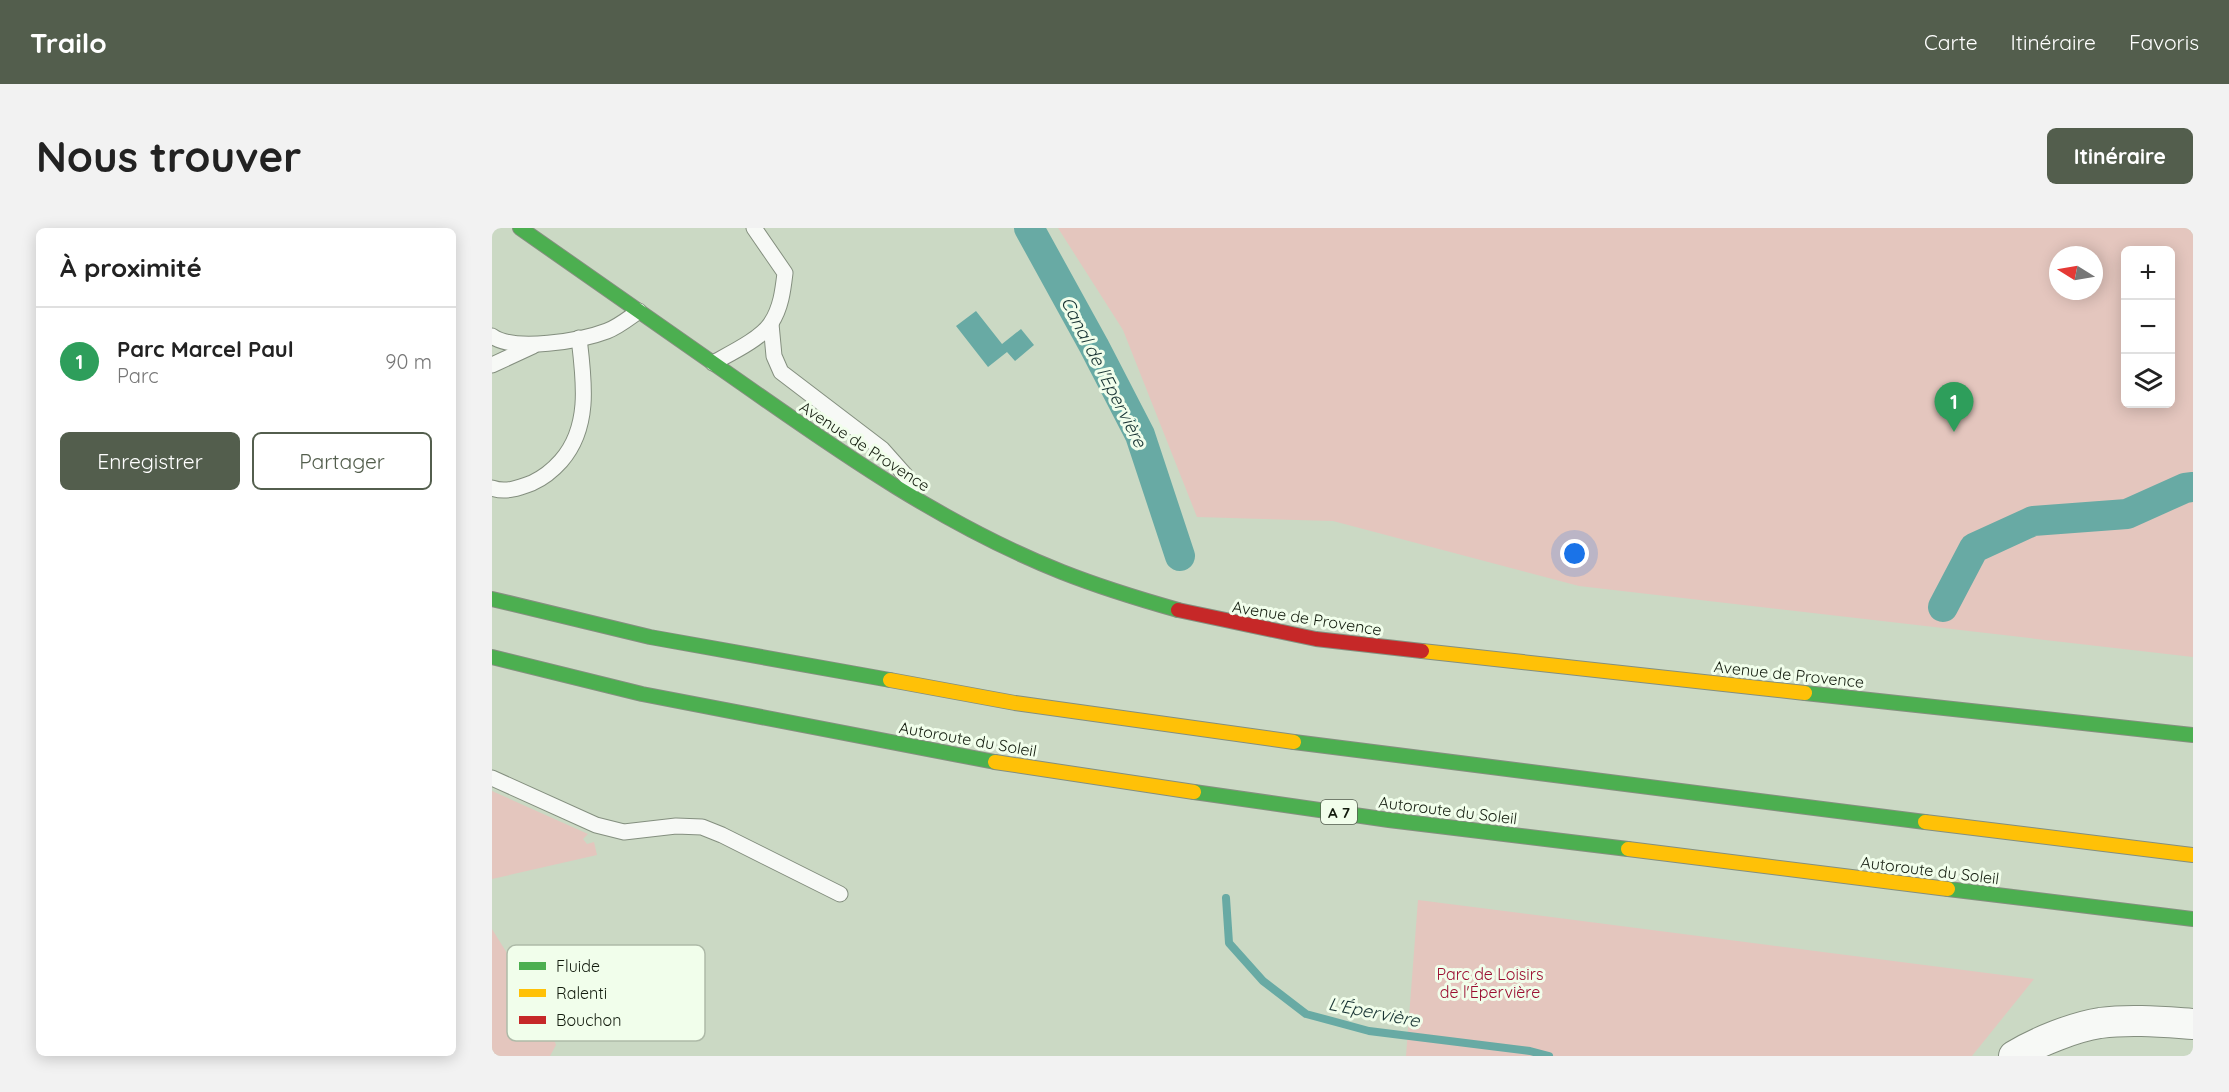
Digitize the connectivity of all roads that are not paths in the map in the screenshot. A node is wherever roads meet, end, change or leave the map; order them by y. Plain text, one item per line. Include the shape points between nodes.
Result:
1 (520, 228) edge
2 (757, 232) edge
3 (639, 311) junction
4 (771, 324) junction
5 (492, 336) edge
6 (579, 338) junction
7 (534, 345) junction
8 (713, 363) junction
9 (492, 365) edge
10 (492, 488) edge
11 (935, 510) junction
12 (492, 599) edge
13 (492, 657) edge
14 (2193, 735) edge
15 (492, 778) edge
16 (2193, 855) edge
17 (840, 894) dead end
18 (2193, 919) edge
19 (2193, 1024) edge
20 (2014, 1056) edge

1 - 3 main road, Avenue de Provence
2 - 4 lane via 785,273 781,300
3 - 6 lane via 608,331
3 - 8 main road, Avenue de Provence
4 - 8 lane
4 - 11 lane via 774,356 781,372 882,449
5 - 7 lane via 501,343
6 - 7 lane
6 - 10 lane via 584,379 582,420 572,449 539,480 500,491
7 - 9 lane
8 - 11 main road, Avenue de Provence via 834,448
11 - 14 main road, Avenue de Provence via 1061,572 1121,593 1173,610 1316,639
12 - 16 main road via 651,637 1015,704 1399,757
13 - 18 main road, Autoroute du Soleil / A 7 via 642,694 1004,764 1389,820
15 - 17 lane via 596,825 624,832 702,827
19 - 20 street via 2100,1023

